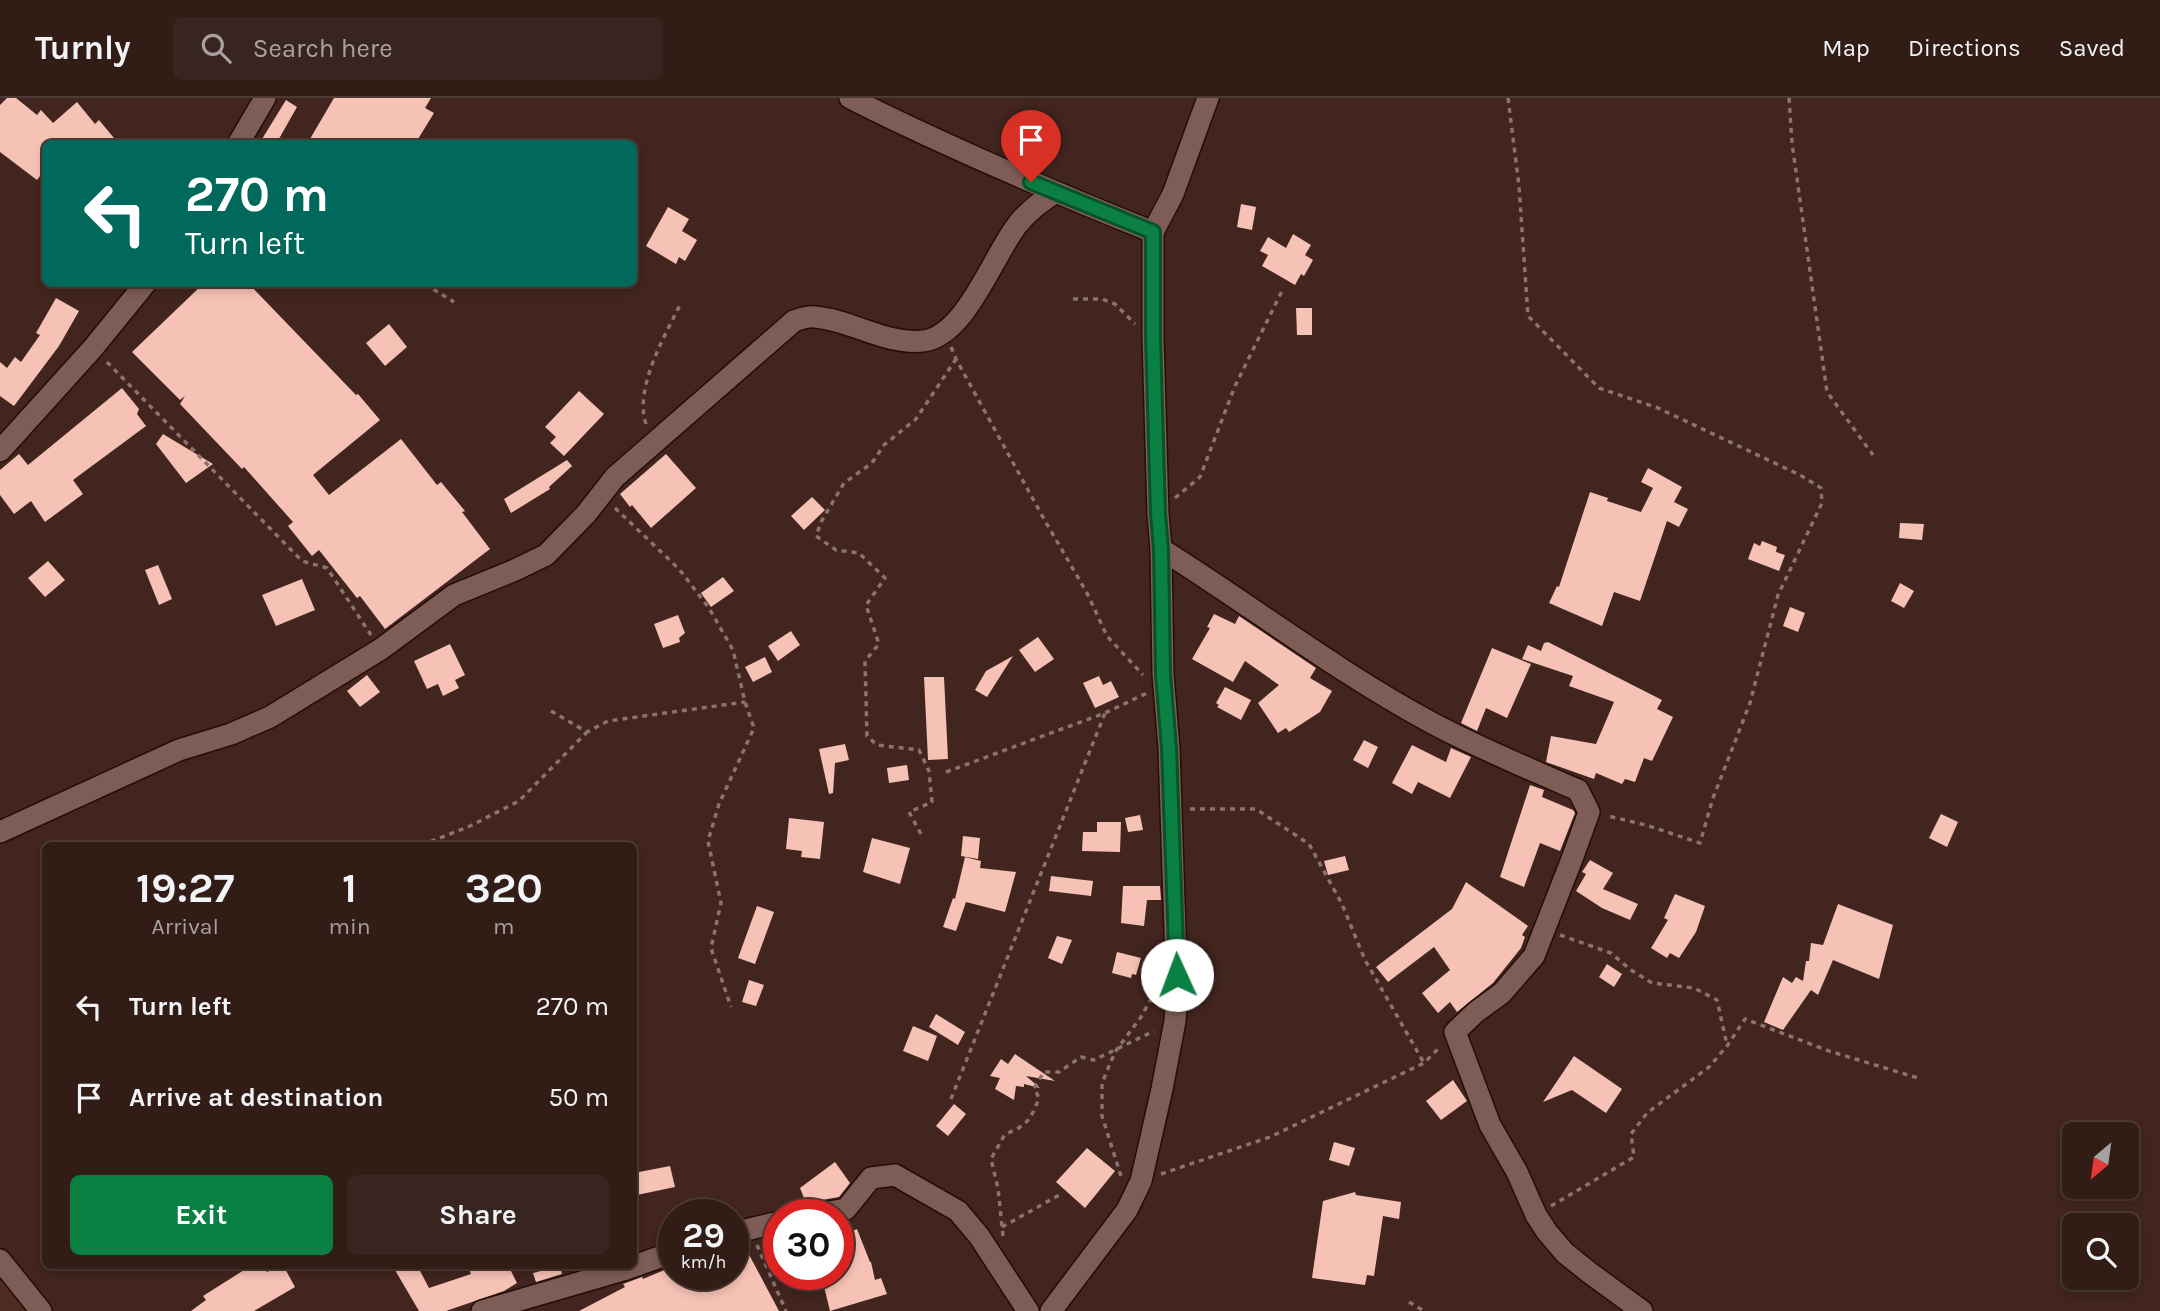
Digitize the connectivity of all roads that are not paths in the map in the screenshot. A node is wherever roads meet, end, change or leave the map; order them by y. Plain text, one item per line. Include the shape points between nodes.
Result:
1 (265, 98) edge
2 (850, 98) edge
3 (1208, 98) edge
4 (240, 140) edge
5 (1054, 192) junction
6 (1153, 232) junction
7 (143, 287) edge
8 (0, 451) edge
9 (1161, 549) junction
10 (0, 832) edge
11 (854, 1199) edge
12 (658, 1258) edge
13 (0, 1260) edge
14 (637, 1265) edge
15 (625, 1269) edge
16 (41, 1311) edge
17 (482, 1311) edge
18 (1028, 1311) edge
19 (1051, 1311) edge
20 (1642, 1311) edge

1 - 4 street
2 - 5 street
3 - 6 street via 1173,194
5 - 6 street
5 - 10 street via 1018,224 960,318 946,332 926,341 902,341 812,316 794,321 615,477 546,555 454,595 381,649 270,718 179,750
6 - 9 street
7 - 8 street
9 - 19 street via 1159,682 1169,748 1175,1021 1141,1181 1127,1210
9 - 20 street via 1308,648 1432,723 1578,790 1589,811 1534,956 1502,993 1455,1032 1490,1125 1547,1232 1565,1253
11 - 18 street via 871,1178 895,1175 958,1211
12 - 14 street
13 - 16 street
15 - 17 street

